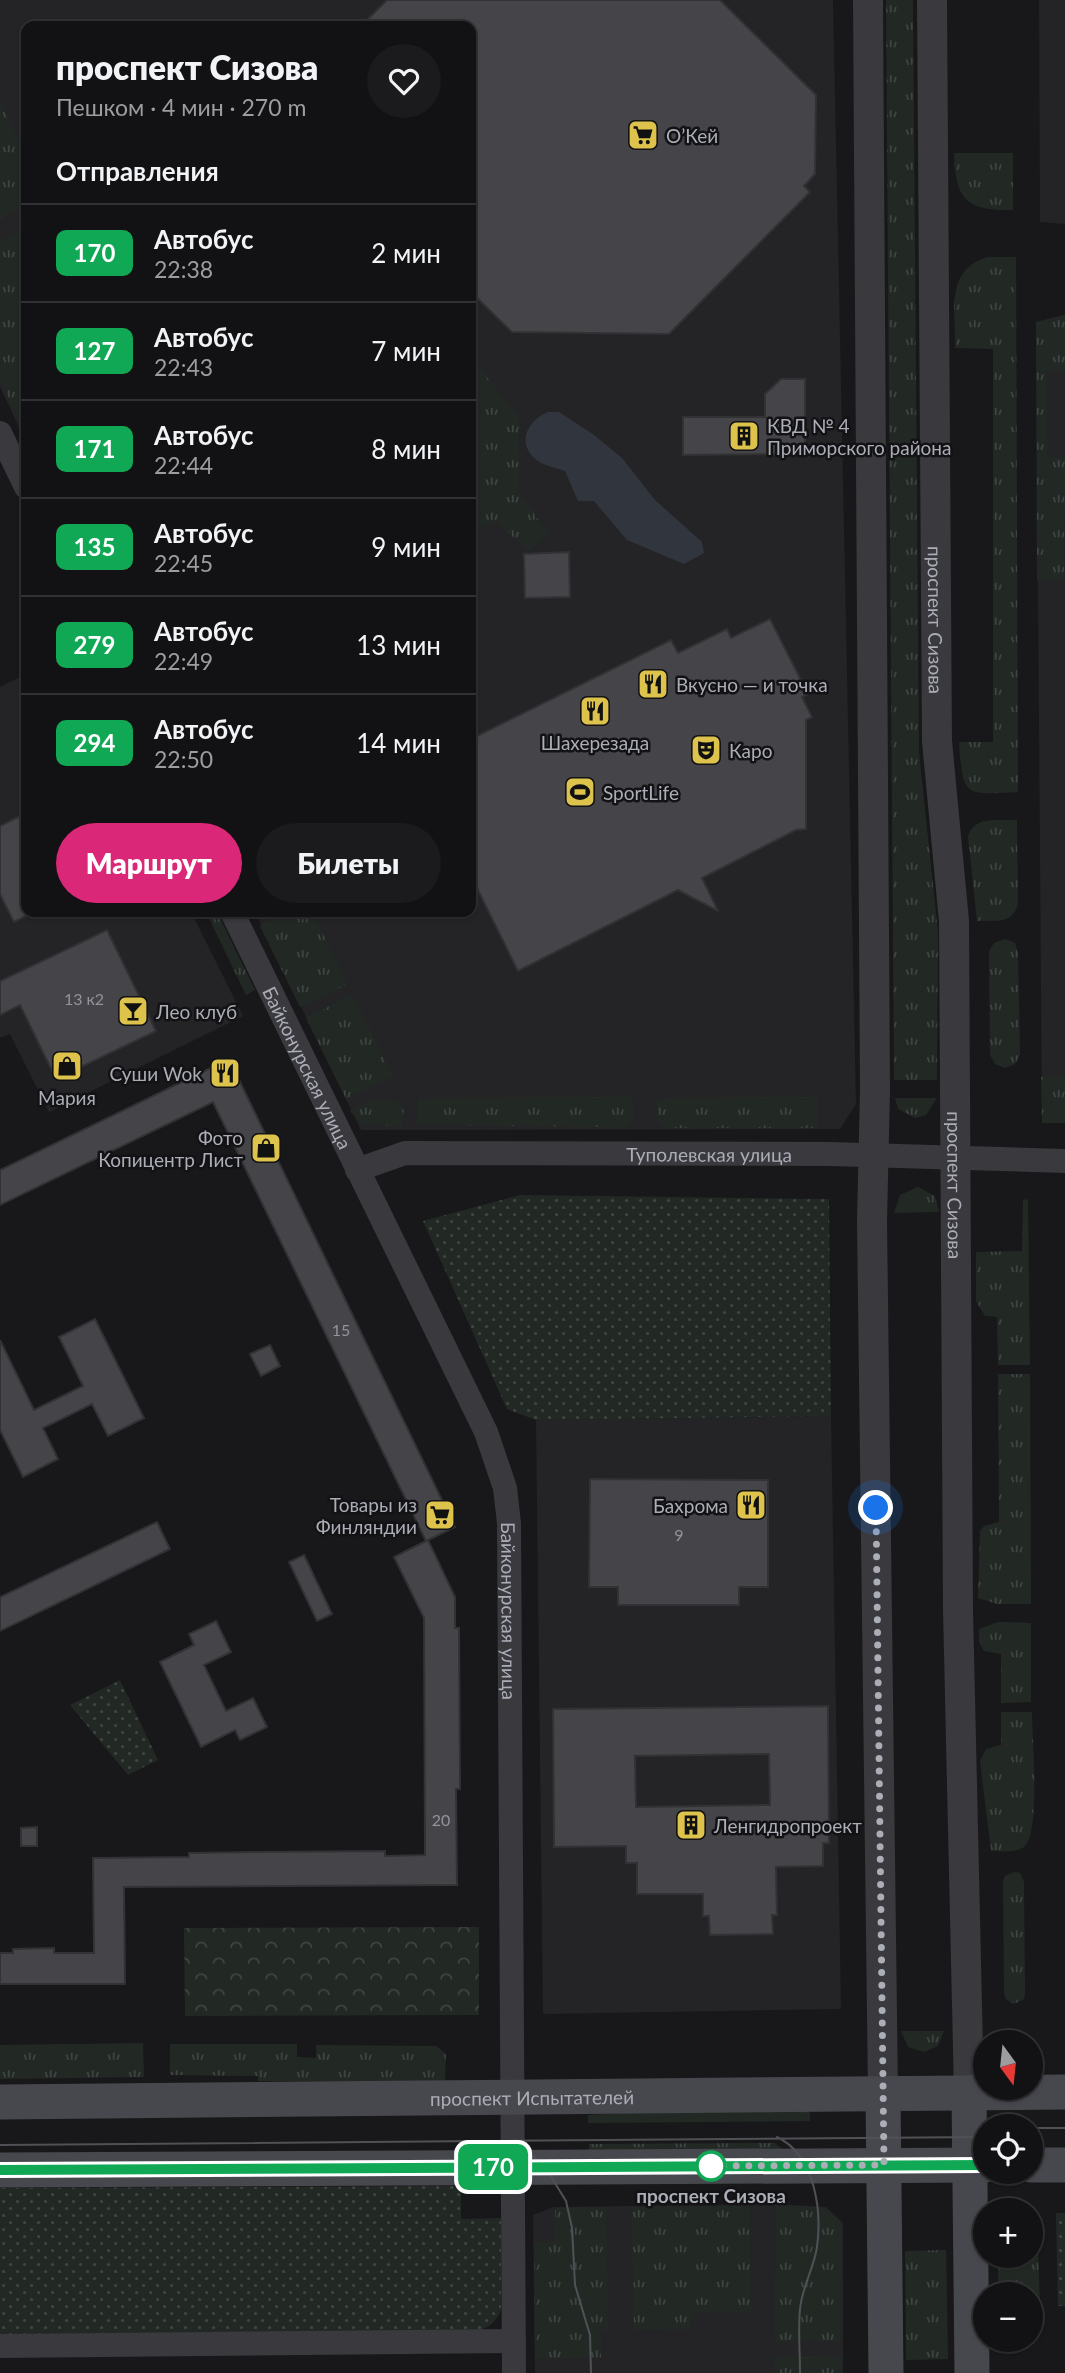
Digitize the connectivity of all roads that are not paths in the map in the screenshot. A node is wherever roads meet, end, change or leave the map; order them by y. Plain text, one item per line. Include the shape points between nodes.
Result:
1 (868, 0) edge
2 (932, 0) edge
3 (0, 433) edge
4 (21, 477) edge
5 (234, 917) edge
6 (874, 1156) junction
7 (956, 1159) junction
8 (1065, 1161) edge
9 (357, 1170) junction
10 (1065, 2092) edge
11 (969, 2093) junction
12 (883, 2094) junction
13 (512, 2097) junction
14 (0, 2102) edge
15 (973, 2129) edge
16 (884, 2165) junction
17 (973, 2165) edge
18 (1043, 2165) edge
19 (1065, 2165) edge
20 (512, 2167) junction
21 (0, 2170) edge
22 (977, 2184) edge
23 (514, 2341) junction
24 (0, 2346) edge
25 (974, 2369) edge
26 (514, 2373) edge
27 (887, 2373) edge

1 - 6 street
2 - 7 street, проспект Сизова via 937,717 954,921
3 - 4 street
5 - 9 street, Байконурская улица
6 - 7 street, Туполевская улица
6 - 9 street, Туполевская улица via 405,1153
6 - 12 street
7 - 8 street, Туполевская улица
7 - 11 street, проспект Сизова via 958,1609
9 - 13 street, Байконурская улица via 486,1432 505,1488 509,1523
10 - 11 main road, проспект Испытателей
11 - 12 main road, проспект Испытателей
11 - 15 main road, проспект Сизова
12 - 13 main road, проспект Испытателей
12 - 16 main road
13 - 14 main road, проспект Испытателей
13 - 20 street, Байконурская улица
16 - 17 main road
16 - 20 main road
16 - 27 main road
18 - 19 main road
20 - 21 main road
20 - 23 street, Байконурская улица
22 - 25 main road, проспект Сизова
23 - 24 street
23 - 26 street, Байконурская улица

